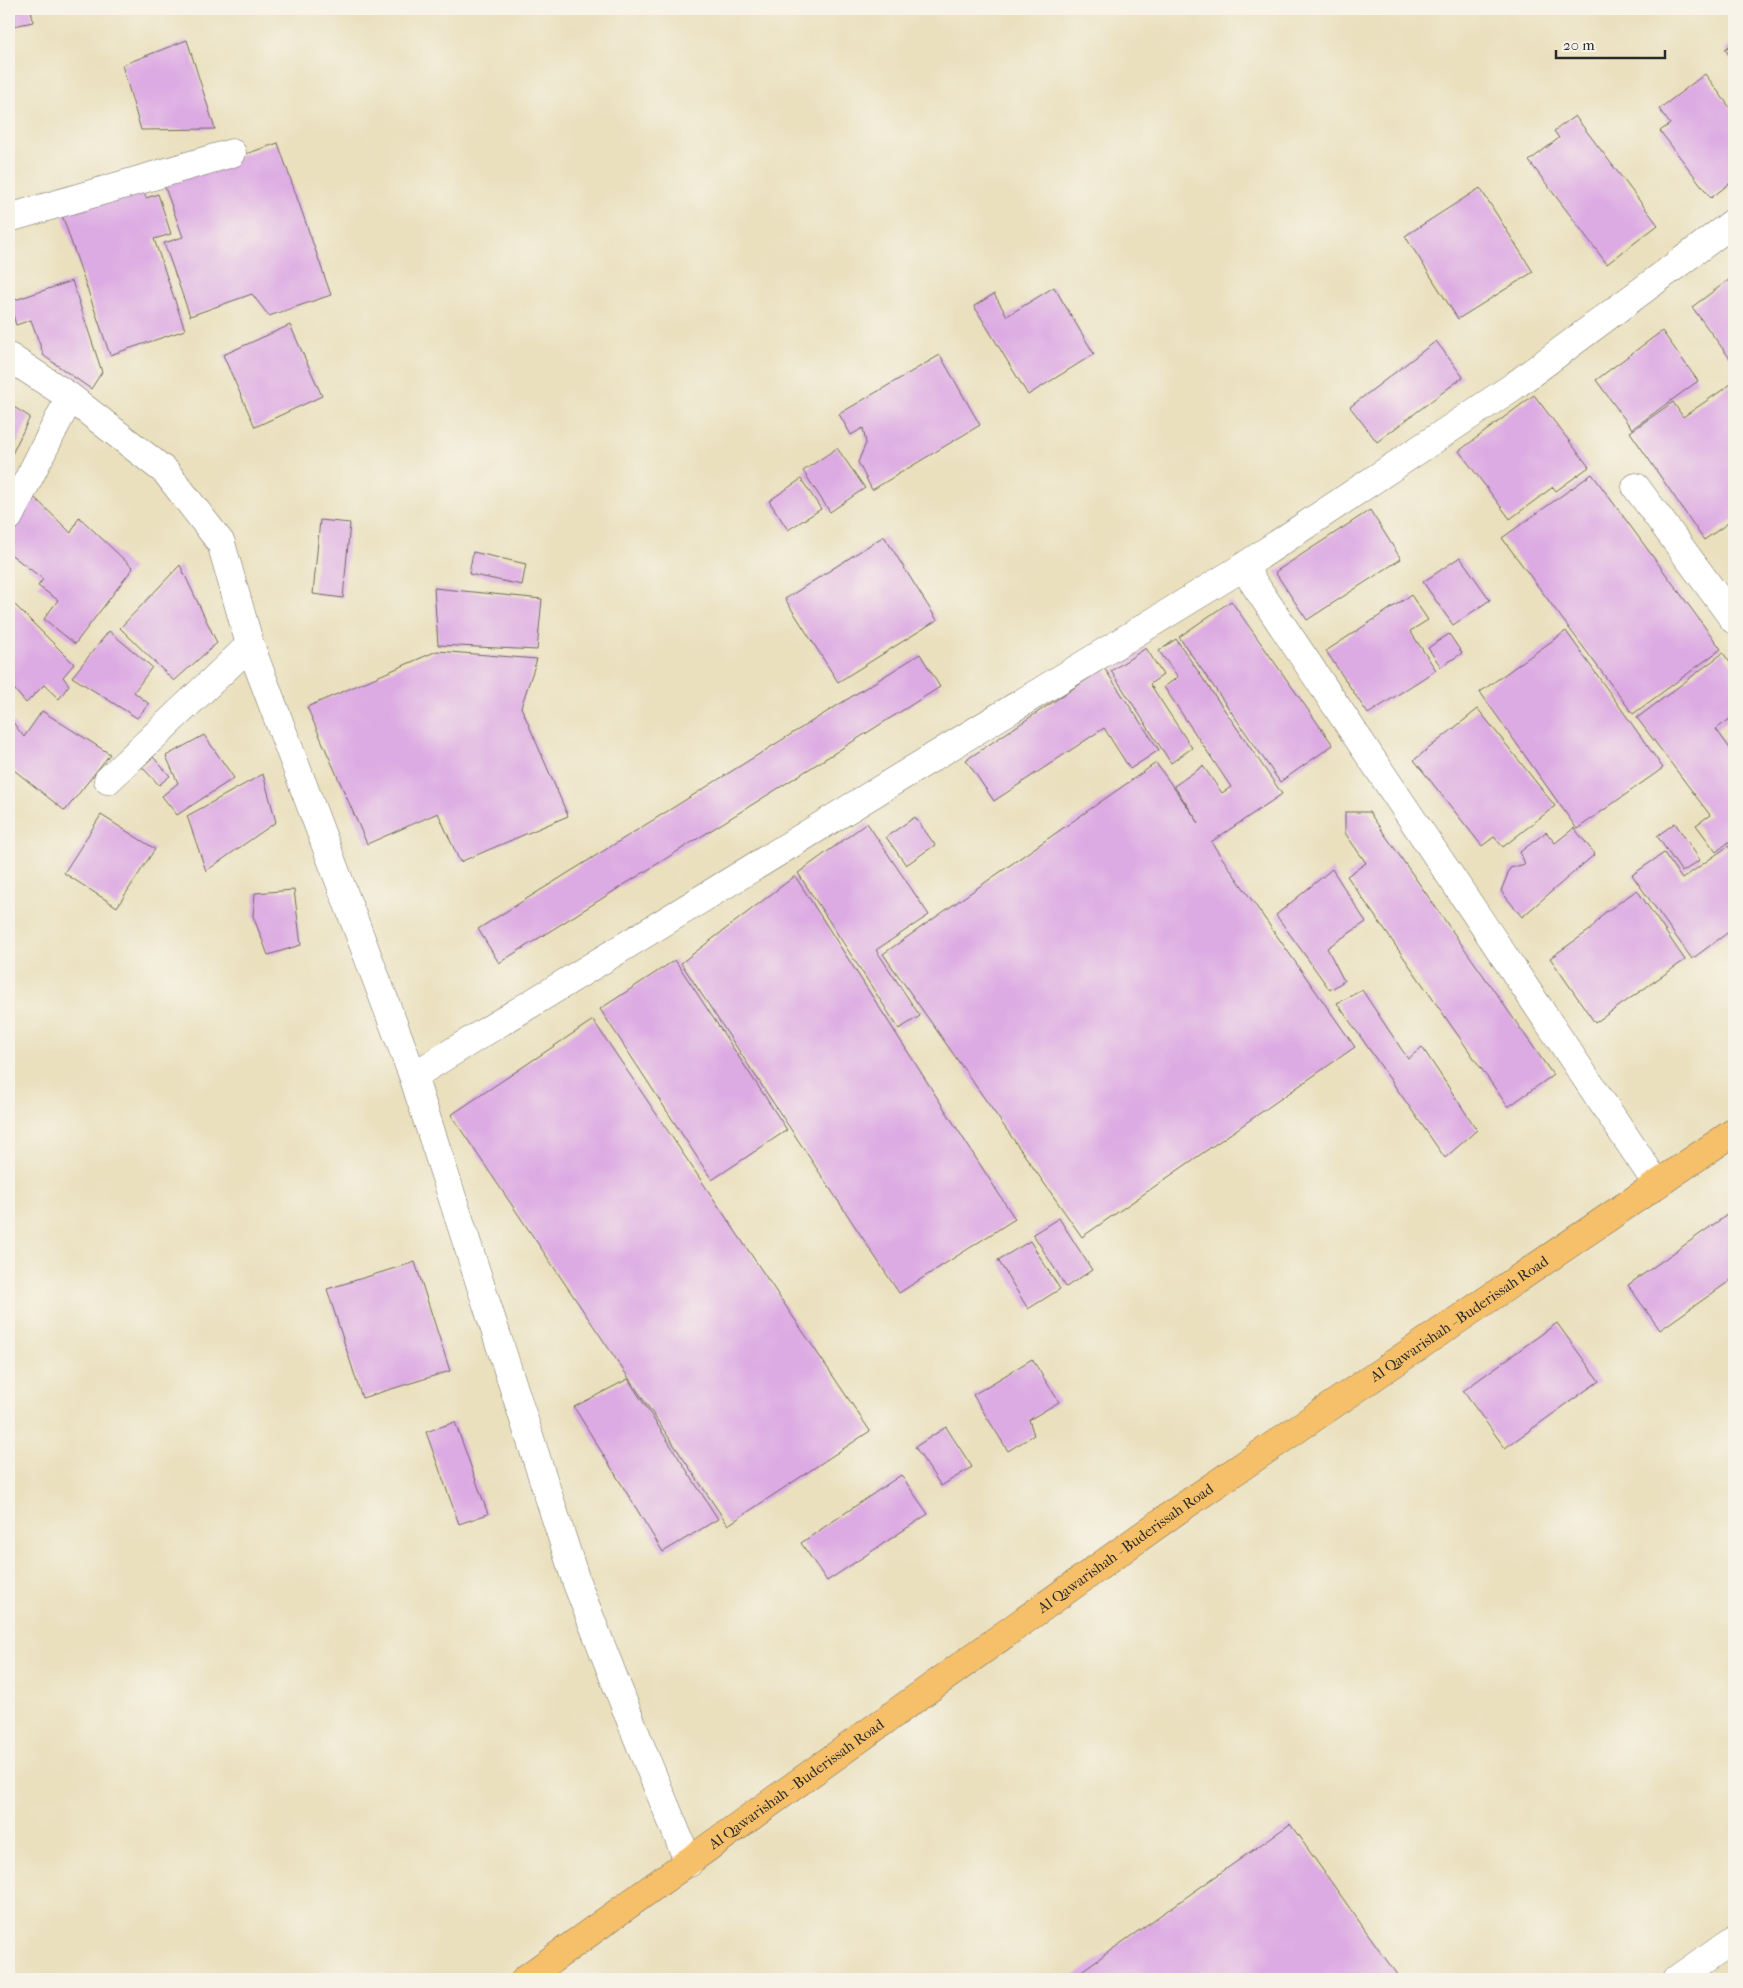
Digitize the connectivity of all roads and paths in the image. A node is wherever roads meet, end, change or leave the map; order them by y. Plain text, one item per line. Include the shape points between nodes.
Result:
1 (232, 153) dead end
2 (9, 218) edge
3 (1734, 222) edge
4 (9, 356) edge
5 (70, 397) junction
6 (1636, 487) dead end
7 (9, 517) edge
8 (1243, 567) junction
9 (1734, 620) edge
10 (250, 645) junction
11 (108, 780) dead end
12 (413, 1076) junction
13 (1734, 1132) edge
14 (1657, 1184) junction
15 (689, 1863) junction
16 (1734, 1938) edge
17 (525, 1979) edge
18 (1677, 1979) edge

1 - 2 street
3 - 8 street via 1514,386
4 - 5 street
5 - 7 street
5 - 10 street via 166,472 221,542
6 - 9 street
8 - 12 street
8 - 14 street
10 - 11 street
10 - 12 street
12 - 15 street via 577,1584
13 - 14 main road, Al Qawarishah - Buderissah Road
14 - 15 main road, Al Qawarishah - Buderissah Road via 1178,1510
15 - 17 main road, Al Qawarishah - Buderissah Road
16 - 18 street

